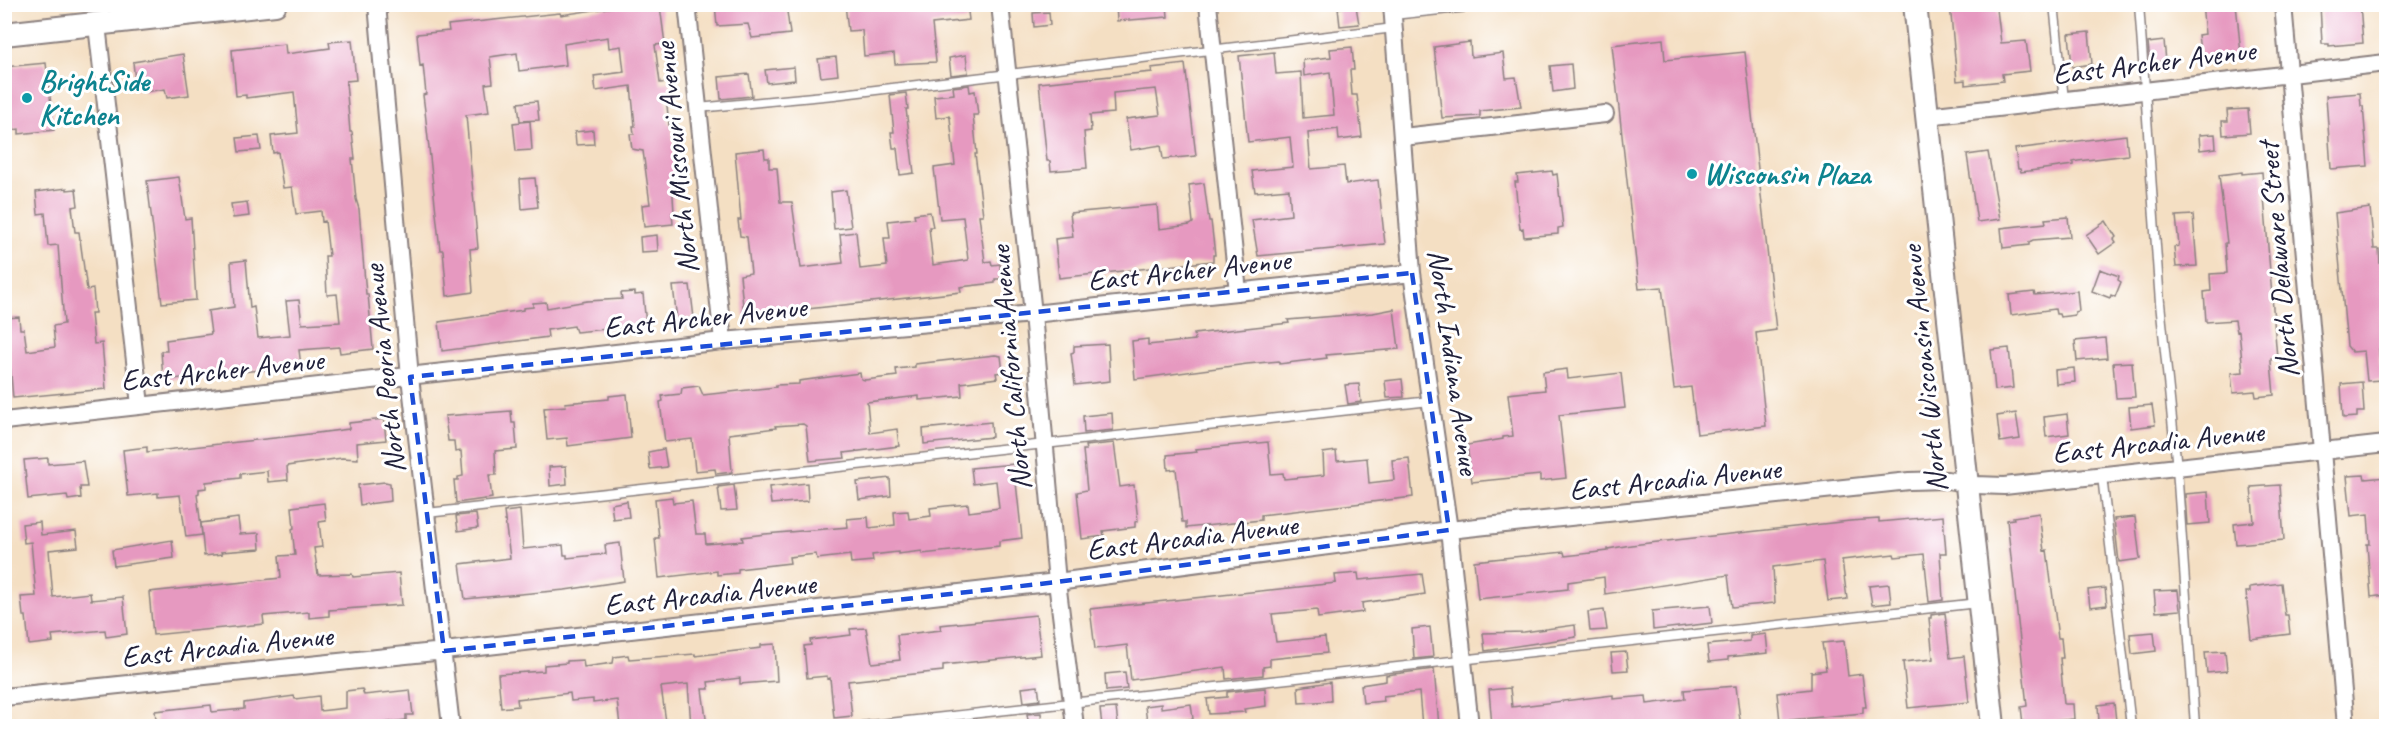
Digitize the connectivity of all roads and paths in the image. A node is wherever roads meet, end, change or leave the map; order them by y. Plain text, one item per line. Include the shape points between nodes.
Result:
1 (275, 4) edge
2 (376, 4) edge
3 (687, 4) edge
4 (1000, 4) edge
5 (1208, 4) edge
6 (1497, 4) edge
7 (1915, 4) edge
8 (2054, 4) edge
9 (2139, 4) edge
10 (2283, 4) edge
11 (1393, 16) edge
12 (97, 25) junction
13 (4, 34) edge
14 (1213, 51) junction
15 (2386, 63) edge
16 (2289, 73) junction
17 (1007, 74) junction
18 (2145, 90) junction
19 (2064, 100) junction
20 (698, 108) junction
21 (1605, 114) dead end
22 (1927, 116) junction
23 (1403, 136) junction
24 (1412, 273) junction
25 (1238, 292) junction
26 (1033, 314) junction
27 (723, 341) junction
28 (410, 377) junction
29 (1430, 401) junction
30 (140, 405) junction
31 (4, 421) edge
32 (1045, 444) junction
33 (2386, 444) edge
34 (2321, 452) junction
35 (2176, 468) junction
36 (2102, 476) junction
37 (1967, 484) junction
38 (427, 513) junction
39 (1449, 530) junction
40 (1057, 582) junction
41 (1979, 603) junction
42 (444, 651) junction
43 (1463, 658) junction
44 (4, 697) edge
45 (1072, 703) junction
46 (451, 726) edge
47 (862, 726) edge
48 (1075, 726) edge
49 (1470, 726) edge
50 (1993, 726) edge
51 (2131, 726) edge
52 (2195, 726) edge
53 (2346, 726) edge

1 - 12 street
2 - 28 street, North Peoria Avenue
3 - 20 street, North Missouri Avenue
4 - 17 street, North California Avenue
5 - 14 street
6 - 11 lane
7 - 22 street, North Wisconsin Avenue
8 - 19 lane
9 - 18 lane
10 - 16 street, North Delaware Street
11 - 14 lane
11 - 23 street, North Indiana Avenue
12 - 13 street
12 - 30 street
14 - 17 lane
14 - 25 street
15 - 16 street, East Archer Avenue
16 - 18 street, East Archer Avenue
16 - 34 street, North Delaware Street
17 - 20 lane
17 - 26 street, North California Avenue
18 - 19 street, East Archer Avenue
18 - 35 lane
19 - 22 street, East Archer Avenue
20 - 27 street, North Missouri Avenue
21 - 23 street
22 - 37 street, North Wisconsin Avenue
23 - 24 street, North Indiana Avenue
24 - 25 street, East Archer Avenue
24 - 29 street, North Indiana Avenue
25 - 26 street, East Archer Avenue
26 - 27 street, East Archer Avenue
26 - 32 street, North California Avenue
27 - 28 street, East Archer Avenue
28 - 30 street, East Archer Avenue
28 - 38 street, North Peoria Avenue
29 - 32 lane
29 - 39 street, North Indiana Avenue
30 - 31 street, East Archer Avenue
32 - 38 lane
32 - 40 street, North California Avenue
33 - 34 street, East Arcadia Avenue
34 - 35 street, East Arcadia Avenue
34 - 53 street, North Delaware Street
35 - 36 street, East Arcadia Avenue
35 - 52 lane
36 - 37 street, East Arcadia Avenue via 2004,486
36 - 51 lane
37 - 39 street, East Arcadia Avenue via 1910,481
37 - 41 street, North Wisconsin Avenue
38 - 42 street, North Peoria Avenue
39 - 40 street, East Arcadia Avenue
39 - 43 street, North Indiana Avenue
40 - 42 street, East Arcadia Avenue
40 - 45 street, North California Avenue
41 - 43 lane
41 - 50 street, North Wisconsin Avenue
42 - 44 street, East Arcadia Avenue
42 - 46 street, North Peoria Avenue
43 - 45 lane
43 - 49 street, North Indiana Avenue
45 - 47 lane
45 - 48 street, North California Avenue

